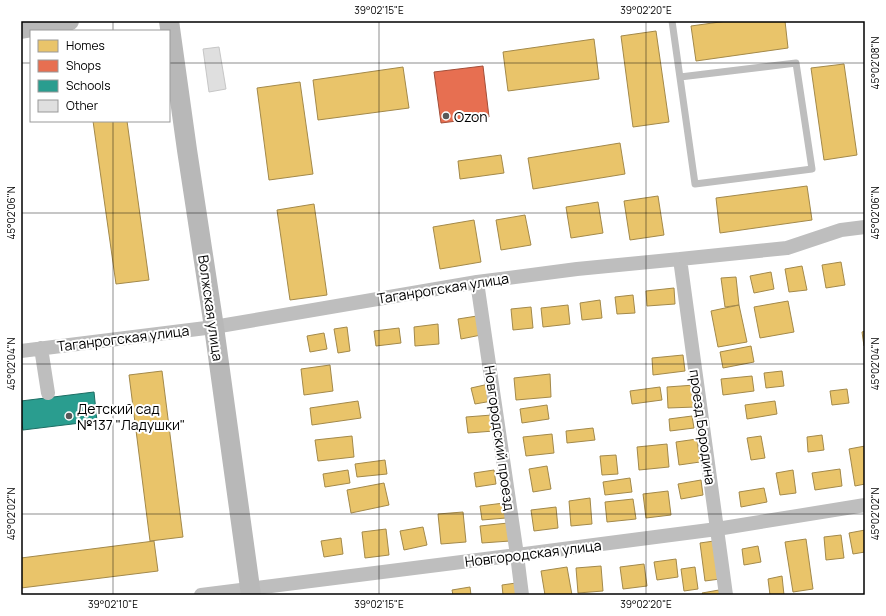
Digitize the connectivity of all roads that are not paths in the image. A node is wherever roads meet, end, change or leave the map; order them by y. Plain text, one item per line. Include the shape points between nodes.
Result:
1 (69, 21) edge
2 (169, 21) edge
3 (672, 21) edge
4 (21, 29) edge
5 (680, 77) junction
6 (865, 227) edge
7 (680, 259) junction
8 (477, 282) junction
9 (214, 327) junction
10 (41, 348) junction
11 (21, 351) edge
12 (48, 393) dead end
13 (865, 505) edge
14 (717, 529) junction
15 (517, 555) junction
16 (250, 592) edge
17 (201, 595) edge
18 (522, 595) edge
19 (726, 595) edge

1 - 4 street
2 - 9 street, Волжская улица
3 - 5 lane
5 - 5 lane via 696,184 812,169 796,63
6 - 7 street, Таганрогская улица via 842,230 788,248
7 - 8 street, Таганрогская улица
7 - 14 street, проезд Бородина
8 - 9 street, Таганрогская улица
8 - 15 street, Новгородский проезд
9 - 10 street, Таганрогская улица
9 - 16 street, Волжская улица
10 - 11 street, Таганрогская улица
10 - 12 street
13 - 14 street, Новгородская улица
14 - 15 street, Новгородская улица
14 - 19 street, проезд Бородина
15 - 16 street, Новгородская улица
15 - 18 street, Новгородский проезд
16 - 17 street, Новгородская улица

